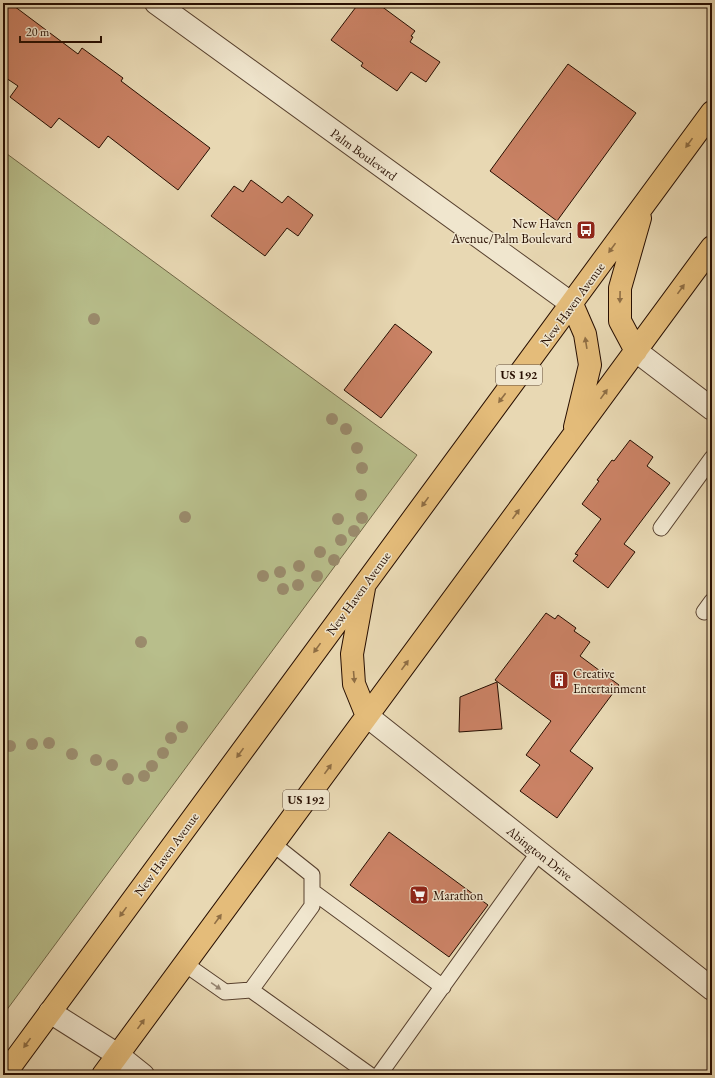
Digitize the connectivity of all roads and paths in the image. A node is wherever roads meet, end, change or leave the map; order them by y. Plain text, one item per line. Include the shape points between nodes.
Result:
1 (156, 3) edge
2 (712, 112) edge
3 (644, 205) junction
4 (712, 247) edge
5 (572, 304) junction
6 (636, 351) junction
7 (712, 409) edge
8 (573, 436) junction
9 (712, 458) edge
10 (661, 528) dead end
11 (365, 583) junction
12 (367, 716) junction
13 (273, 844) junction
14 (539, 852) junction
15 (312, 890) junction
16 (185, 964) junction
17 (442, 987) junction
18 (712, 989) edge
19 (251, 990) junction
20 (50, 1012) junction
21 (118, 1055) junction
22 (4, 1075) edge
23 (103, 1075) edge
24 (143, 1075) edge
25 (370, 1075) edge
26 (379, 1075) edge

1 - 5 street, Palm Boulevard
2 -> 3 main road, New Haven Avenue / US 192
3 -> 5 main road, New Haven Avenue / US 192
3 -> 6 main road via 620,288 620,321
6 -> 4 main road, US 192
8 -> 5 main road via 590,365 584,334
5 -> 11 main road, New Haven Avenue / US 192
6 - 7 street
8 -> 6 main road, US 192
12 -> 8 main road, US 192
9 - 10 lane
11 -> 12 main road via 352,654 354,684
11 -> 20 main road, New Haven Avenue / US 192
13 -> 12 main road, US 192
12 - 14 street, Abington Drive
13 - 15 lane via 312,875
16 -> 13 main road, US 192
14 - 17 lane
14 - 18 street, Abington Drive
15 - 17 lane
15 - 19 lane via 312,906
16 -> 19 lane via 225,992
21 -> 16 main road, US 192
17 - 26 lane
19 - 25 lane
20 - 21 street
20 -> 22 main road, New Haven Avenue / US 192
21 - 23 main road, US 192
21 - 24 street

